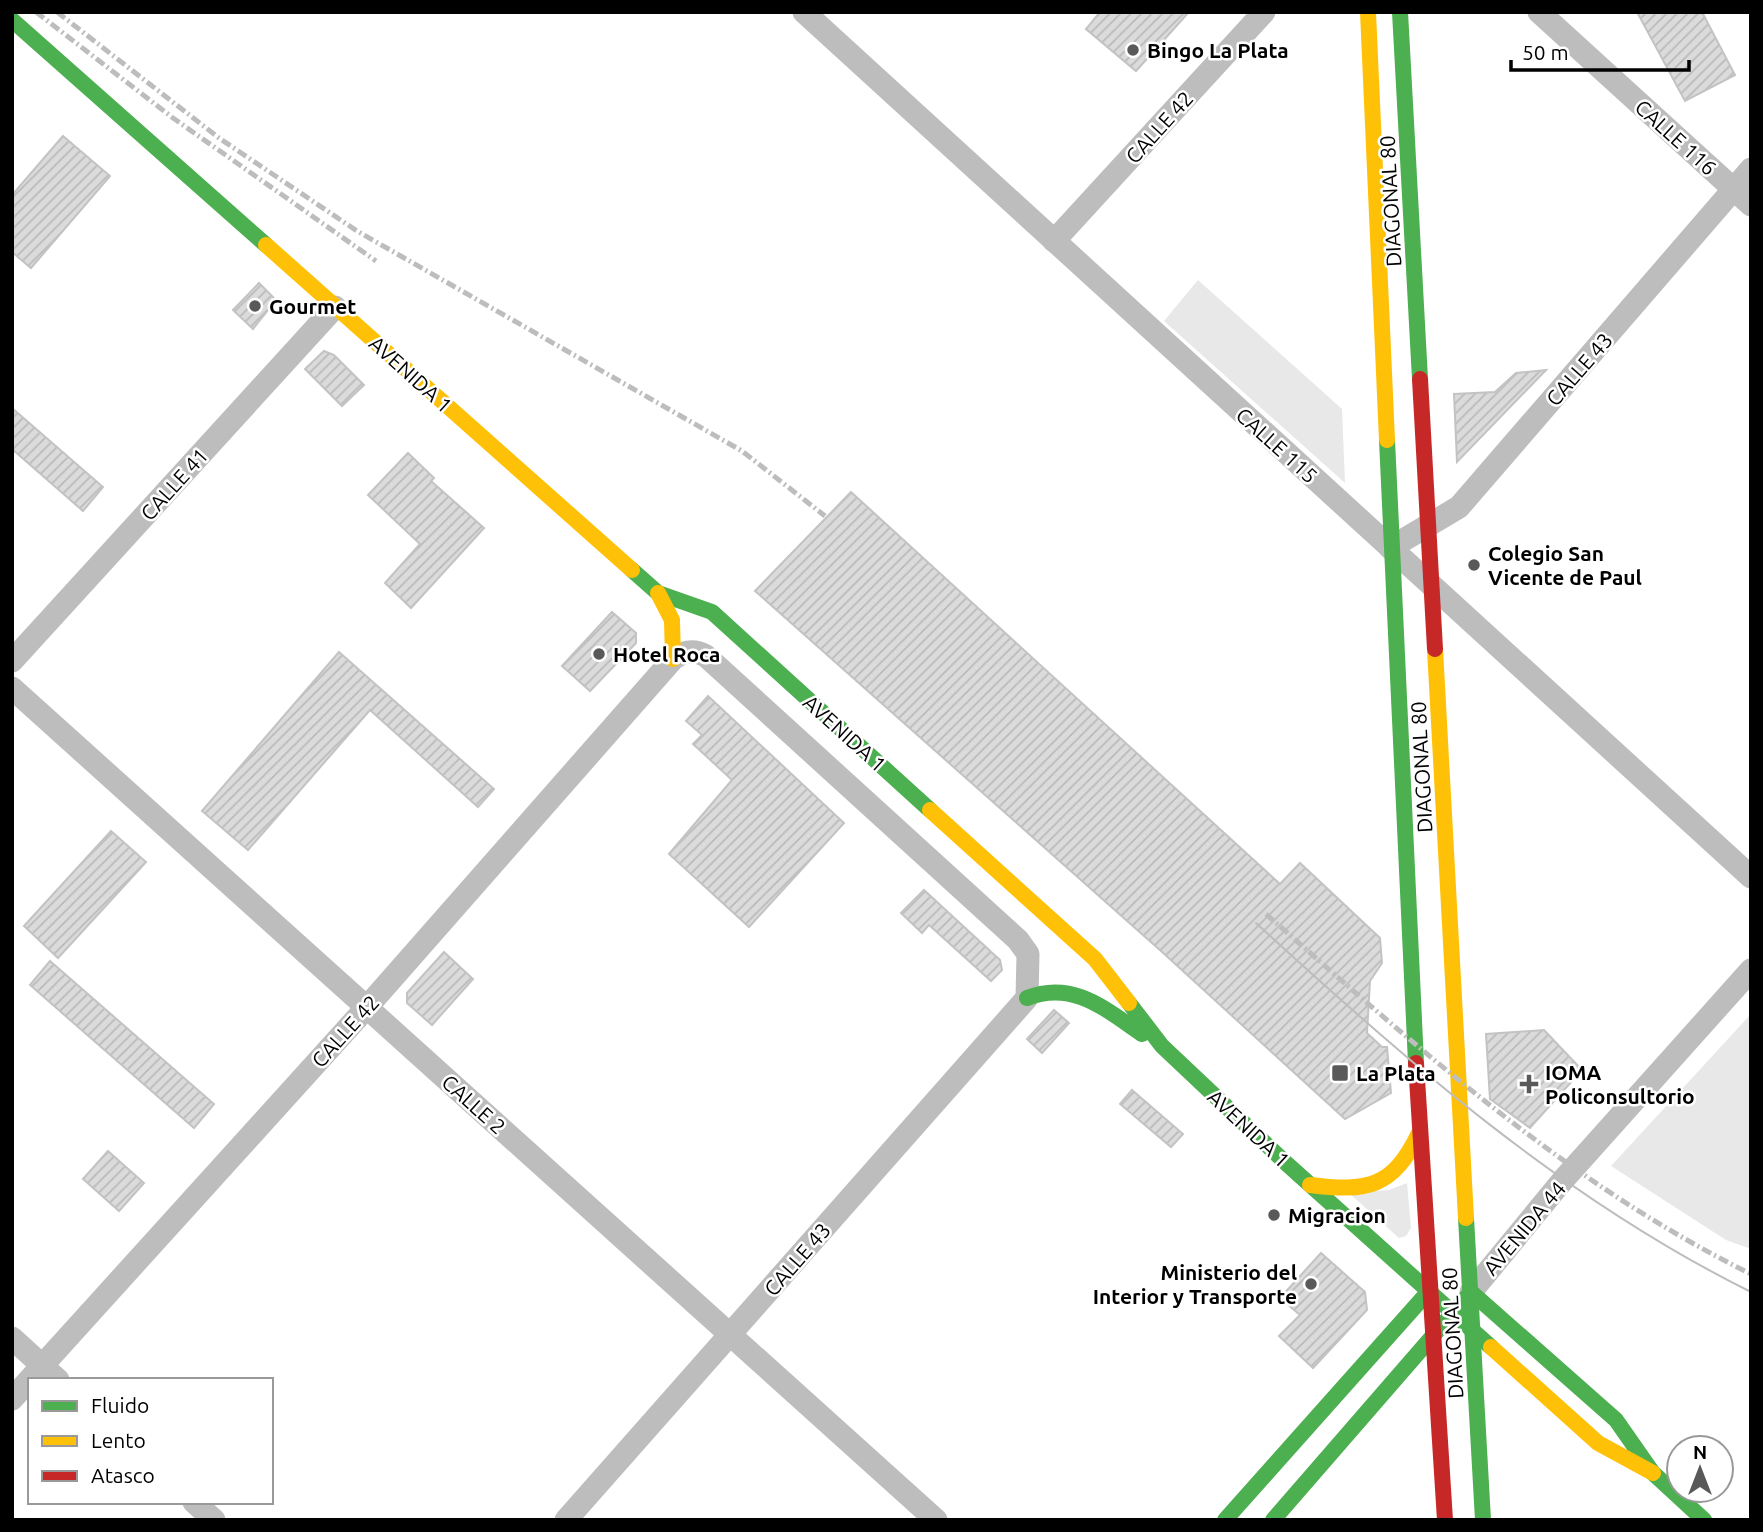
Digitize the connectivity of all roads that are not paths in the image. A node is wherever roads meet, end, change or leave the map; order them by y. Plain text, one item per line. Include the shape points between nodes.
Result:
1 (804, 12) edge
2 (1264, 12) edge
3 (1368, 12) edge
4 (1400, 12) edge
5 (1539, 12) edge
6 (12, 20) edge
7 (1751, 169) edge
8 (1742, 197) edge
9 (1055, 242) junction
10 (335, 307) junction
11 (1429, 527) junction
12 (1390, 548) junction
13 (1431, 585) junction
14 (658, 593) junction
15 (673, 659) junction
16 (12, 661) edge
17 (12, 688) edge
18 (1751, 877) edge
19 (1751, 970) edge
20 (1027, 998) junction
21 (367, 1007) junction
22 (1162, 1046) junction
23 (1419, 1133) junction
24 (1310, 1185) junction
25 (1429, 1291) junction
26 (1471, 1292) junction
27 (1453, 1312) junction
28 (1473, 1331) junction
29 (730, 1334) junction
30 (1433, 1338) junction
31 (12, 1339) edge
32 (50, 1373) edge
33 (28, 1388) edge
34 (12, 1399) edge
35 (1653, 1473) junction
36 (196, 1504) edge
37 (214, 1520) edge
38 (566, 1520) edge
39 (936, 1520) edge
40 (1224, 1520) edge
41 (1273, 1520) edge
42 (1445, 1520) edge
43 (1483, 1520) edge
44 (1704, 1520) edge

1 - 9 street, CALLE 115
2 - 9 street, CALLE 42
3 - 12 main road, DIAGONAL 80
4 - 11 main road, DIAGONAL 80
5 - 8 street, CALLE 116
6 - 10 main road, AVENIDA 1
7 - 8 street, CALLE 43
8 - 11 street, CALLE 43 via 1459,507
9 - 12 street, CALLE 115
10 - 14 main road, AVENIDA 1
10 - 16 street, CALLE 41
11 - 12 street, CALLE 43
11 - 13 main road, DIAGONAL 80
12 - 13 street, CALLE 115
12 - 23 main road, DIAGONAL 80
13 - 18 street, CALLE 115
13 - 26 main road, DIAGONAL 80
14 - 15 main road via 672,620
14 - 22 main road, AVENIDA 1 via 712,612 1095,959
15 - 20 street, AVENIDA 1 via 688,651 706,656 1018,940 1028,954
15 - 21 street, CALLE 42
17 - 21 street, CALLE 2
19 - 26 street, AVENIDA 44 via 1563,1180
20 - 22 main road via 1048,989 1071,990
20 - 29 street, CALLE 43
21 - 29 street, CALLE 2
21 - 32 street, CALLE 42
22 - 24 main road, AVENIDA 1
23 - 24 main road via 1405,1162 1386,1181 1363,1186
23 - 25 main road, DIAGONAL 80
24 - 25 main road, AVENIDA 1
25 - 27 main road, AVENIDA 1
25 - 30 main road, DIAGONAL 80
25 - 40 main road
26 - 27 main road, AVENIDA 44
26 - 28 main road, DIAGONAL 80
26 - 35 main road, AVENIDA 1 via 1616,1420
27 - 28 main road, AVENIDA 1
27 - 30 main road, AVENIDA 44
28 - 35 main road, AVENIDA 1 via 1598,1443
28 - 43 main road, DIAGONAL 80
29 - 38 street, CALLE 43
29 - 39 street, CALLE 2
30 - 41 main road, AVENIDA 44
30 - 42 main road, DIAGONAL 80
31 - 32 street
33 - 34 street, CALLE 42
35 - 44 main road, AVENIDA 1
36 - 37 street

